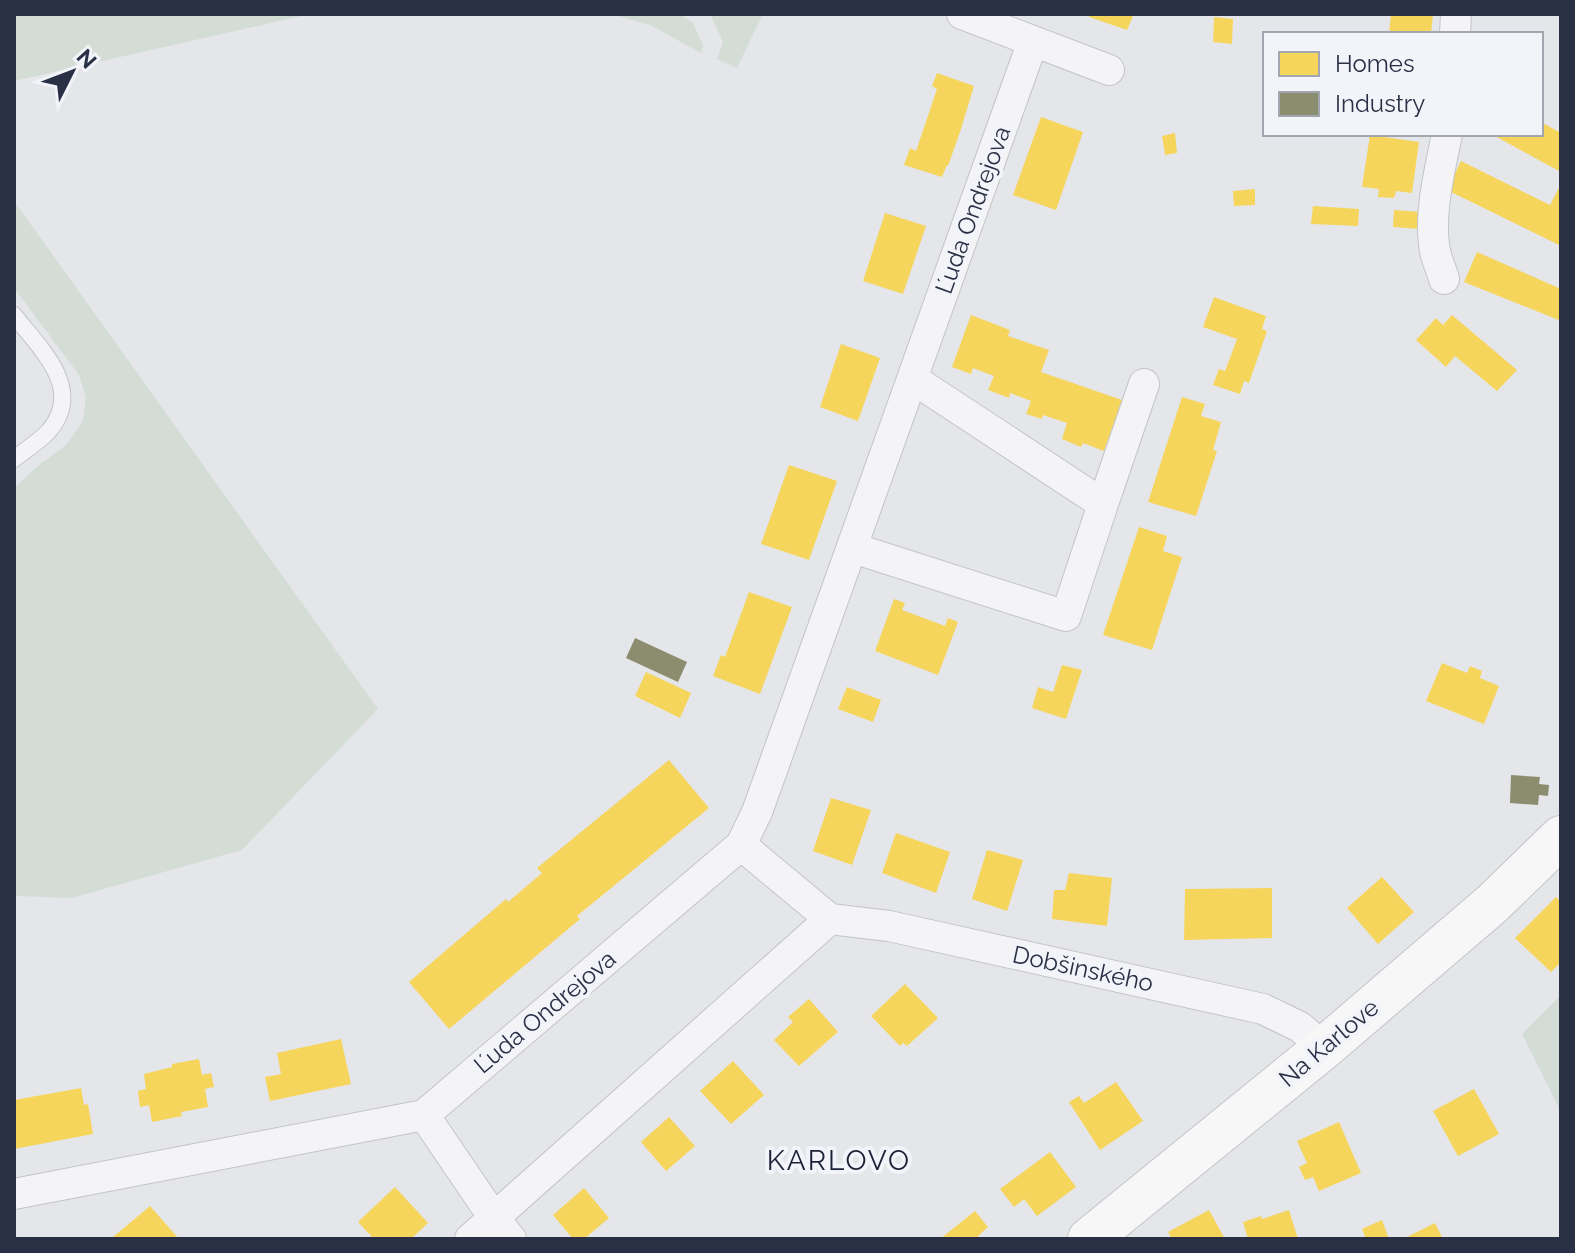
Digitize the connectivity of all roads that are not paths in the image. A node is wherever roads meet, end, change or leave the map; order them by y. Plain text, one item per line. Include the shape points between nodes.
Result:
1 (962, 14) edge
2 (1033, 41) junction
3 (1109, 70) dead end
4 (1447, 136) edge
5 (1444, 279) dead end
6 (14, 315) edge
7 (913, 379) junction
8 (1144, 384) dead end
9 (14, 459) edge
10 (1103, 504) junction
11 (853, 548) junction
12 (1561, 837) edge
13 (741, 845) junction
14 (830, 919) junction
15 (1324, 1048) junction
16 (424, 1115) junction
17 (14, 1194) edge
18 (502, 1229) edge
19 (470, 1239) edge
20 (1089, 1239) edge

1 - 2 street
2 - 3 street
2 - 7 street, Ľuda Ondrejova
4 - 5 street via 1434,225
6 - 9 lane via 56,370 64,402 50,429
7 - 10 street
7 - 11 street, Ľuda Ondrejova
8 - 10 street
10 - 11 street via 1066,616
11 - 13 street, Ľuda Ondrejova
12 - 15 street, Na Karlove via 1492,904
13 - 14 street
13 - 16 street, Ľuda Ondrejova
14 - 15 street, Dobšinského via 889,926 1263,1009 1300,1027
14 - 18 street
15 - 20 street, Na Karlove
16 - 17 street, Ľuda Ondrejova
16 - 18 street
18 - 19 street

